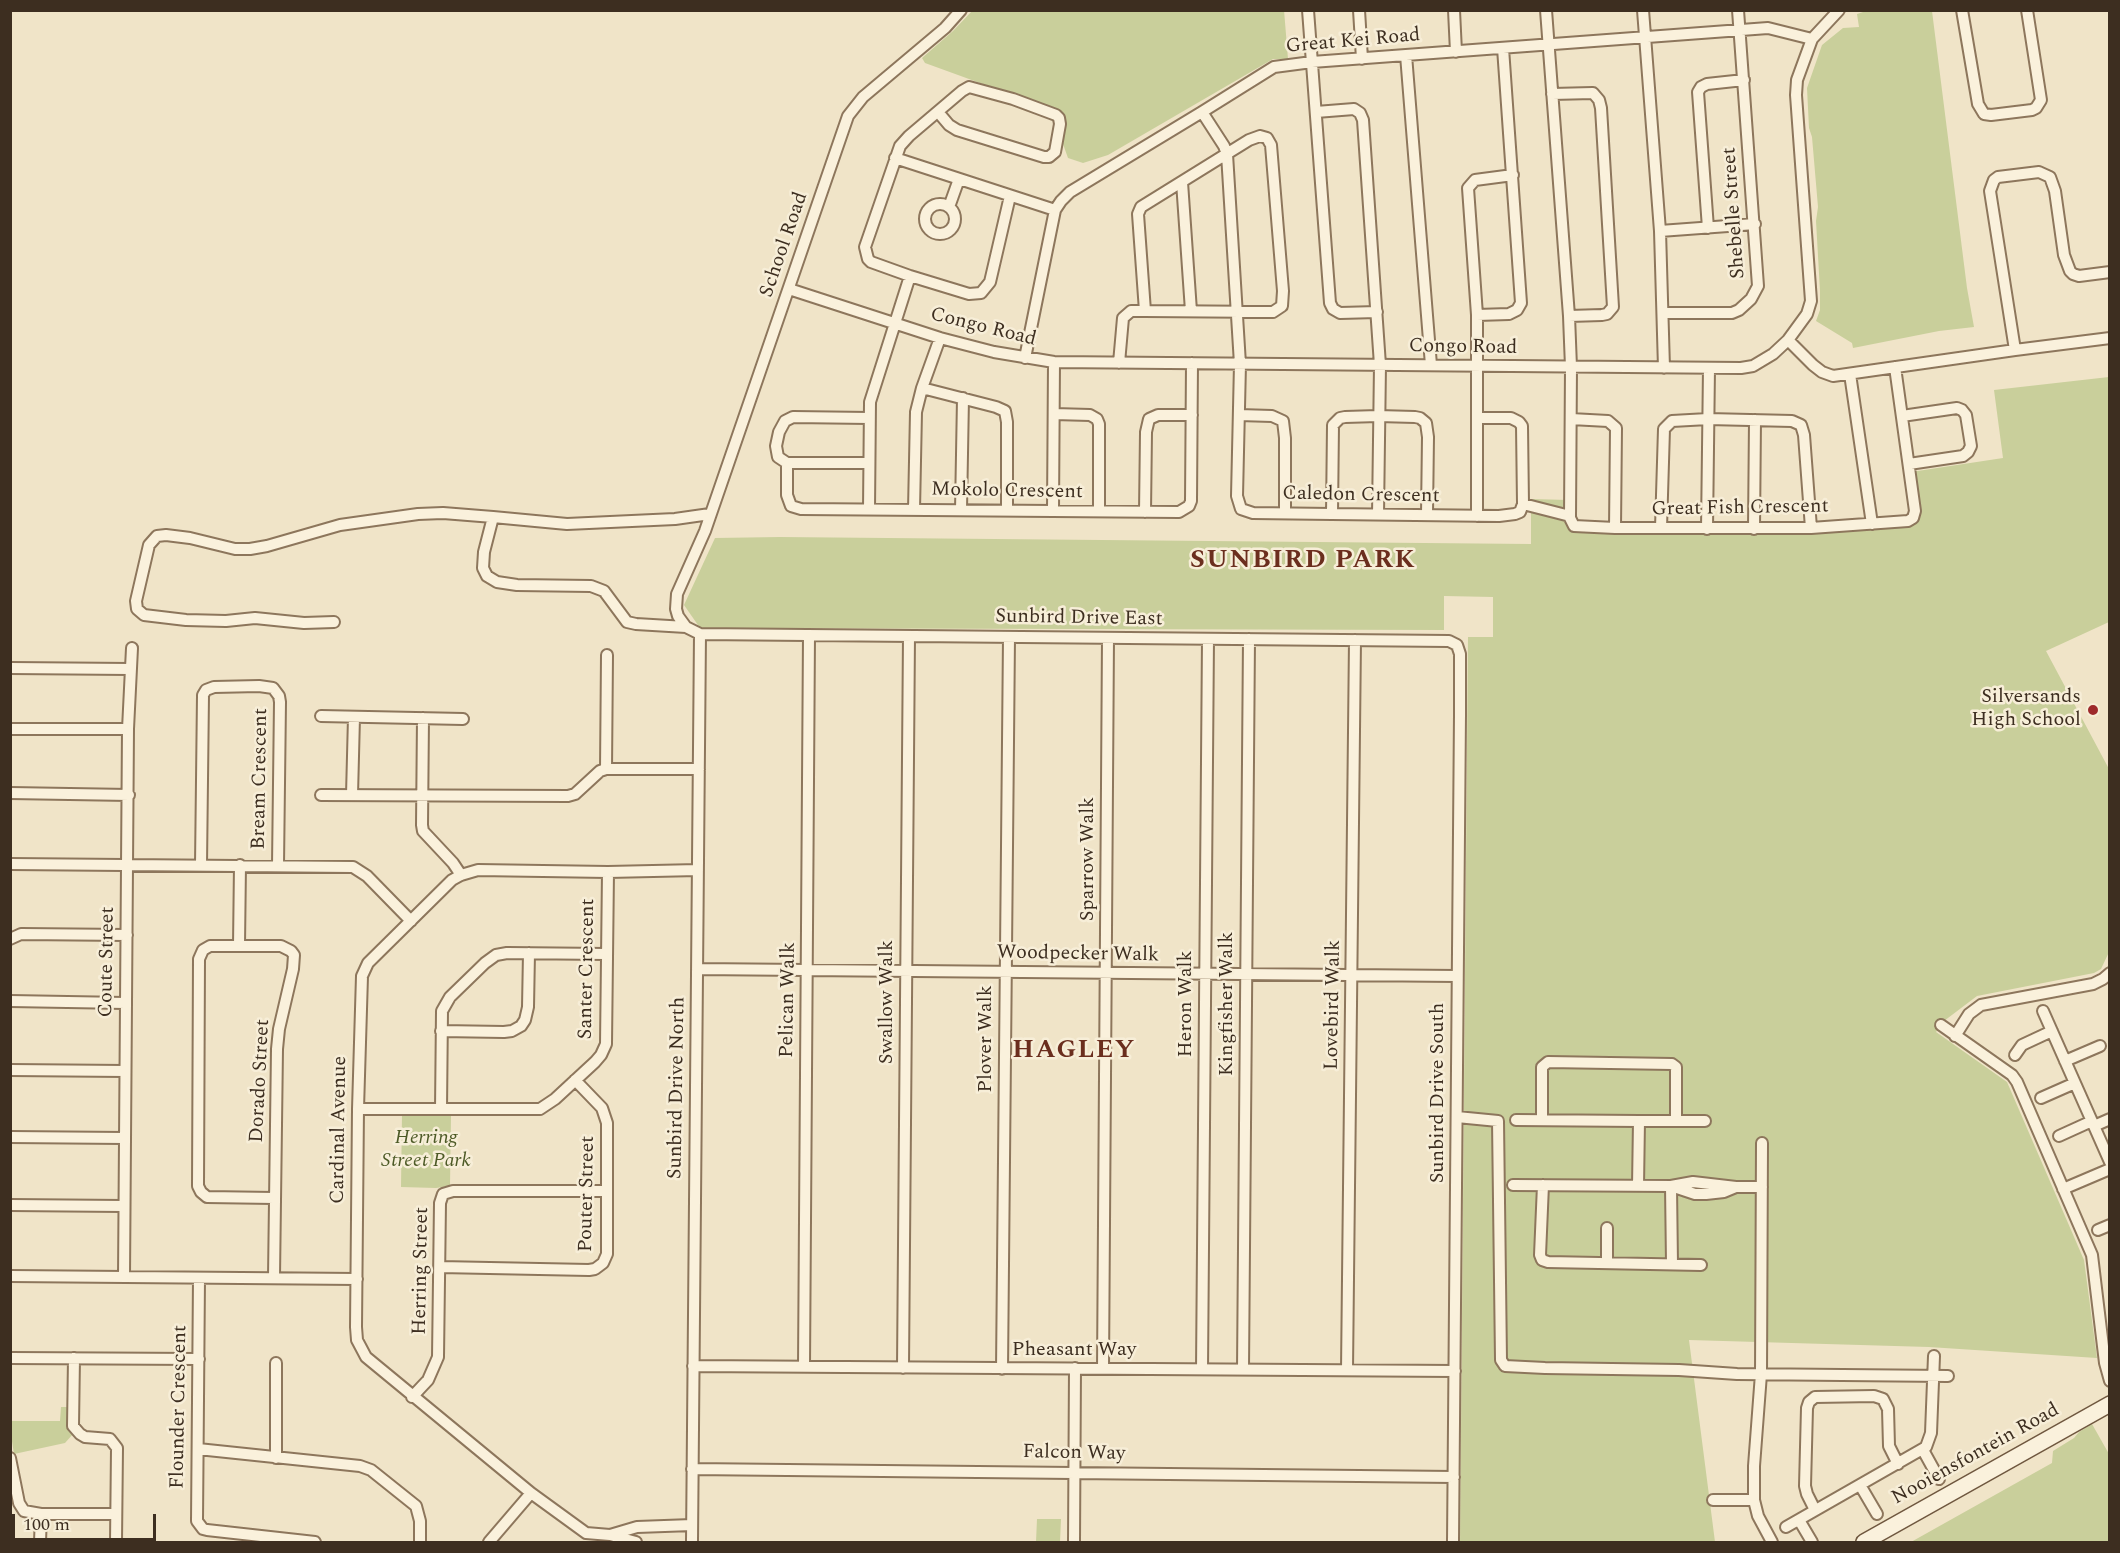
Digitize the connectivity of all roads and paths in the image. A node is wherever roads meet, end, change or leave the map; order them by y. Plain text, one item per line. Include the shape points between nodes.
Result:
1 (961, 10) edge
2 (1308, 10) edge
3 (1359, 10) edge
4 (1454, 10) edge
5 (1546, 10) edge
6 (1643, 10) edge
7 (1738, 10) edge
8 (1839, 10) edge
9 (1962, 10) edge
10 (2027, 10) edge
11 (1739, 30) junction
12 (1645, 38) junction
13 (1812, 39) junction
14 (1549, 45) junction
15 (1503, 48) junction
16 (1456, 52) junction
17 (1406, 55) junction
18 (1362, 59) junction
19 (1312, 62) junction
20 (1744, 80) junction
21 (1552, 94) junction
22 (938, 112) junction
23 (1202, 112) junction
24 (1316, 112) junction
25 (1227, 154) junction
26 (895, 158) junction
27 (1513, 175) junction
28 (959, 179) junction
29 (1182, 182) junction
30 (1010, 196) junction
31 (949, 207) dead end
32 (1056, 210) junction
33 (1755, 224) junction
34 (1708, 228) junction
35 (1660, 231) junction
36 (2109, 272) edge
37 (910, 276) junction
38 (789, 289) junction
39 (1145, 311) junction
40 (1191, 311) junction
41 (1238, 312) junction
42 (1377, 312) junction
43 (1664, 313) junction
44 (1477, 315) junction
45 (1569, 316) junction
46 (896, 324) junction
47 (940, 338) junction
48 (2109, 338) edge
49 (1788, 340) junction
50 (2015, 350) junction
51 (1025, 358) junction
52 (1054, 362) junction
53 (1119, 363) junction
54 (1192, 363) junction
55 (1240, 364) junction
56 (1380, 365) junction
57 (1431, 365) junction
58 (1478, 366) junction
59 (1571, 367) junction
60 (1895, 367) junction
61 (1664, 368) junction
62 (1709, 368) junction
63 (1850, 374) junction
64 (922, 388) junction
65 (963, 398) junction
66 (1054, 414) junction
67 (1192, 415) junction
68 (1239, 415) junction
69 (1378, 416) junction
70 (1902, 416) junction
71 (869, 418) junction
72 (1478, 418) junction
73 (1571, 419) junction
74 (1708, 419) junction
75 (1755, 420) junction
76 (786, 463) junction
77 (869, 463) junction
78 (1909, 464) junction
79 (1522, 504) junction
80 (869, 509) junction
81 (915, 510) junction
82 (961, 510) junction
83 (1007, 510) junction
84 (1053, 511) junction
85 (1099, 511) junction
86 (1145, 512) junction
87 (1285, 513) junction
88 (710, 514) junction
89 (1332, 514) junction
90 (1427, 514) junction
91 (1378, 515) junction
92 (1477, 516) junction
93 (1570, 516) junction
94 (493, 517) junction
95 (1872, 524) junction
96 (1615, 528) junction
97 (1661, 528) junction
98 (1811, 528) junction
99 (1707, 529) junction
100 (1754, 529) junction
101 (334, 622) dead end
102 (686, 627) junction
103 (700, 634) junction
104 (809, 635) junction
105 (909, 636) junction
106 (1009, 637) junction
107 (1108, 638) junction
108 (1208, 639) junction
109 (1249, 639) junction
110 (1354, 640) junction
111 (1457, 645) joint
112 (132, 648) dead end
113 (607, 655) dead end
114 (10, 668) edge
115 (130, 669) junction
116 (321, 716) dead end
117 (354, 717) junction
118 (423, 718) junction
119 (463, 719) dead end
120 (10, 729) edge
121 (128, 729) junction
122 (606, 769) junction
123 (699, 769) junction
124 (10, 793) edge
125 (129, 795) junction
126 (321, 795) dead end
127 (352, 795) junction
128 (422, 795) junction
129 (10, 864) edge
130 (128, 864) junction
131 (201, 865) junction
132 (240, 865) junction
133 (278, 865) junction
134 (698, 870) junction
135 (608, 872) junction
136 (461, 875) junction
137 (411, 921) junction
138 (127, 935) junction
139 (10, 939) edge
140 (239, 945) junction
141 (529, 953) junction
142 (606, 954) junction
143 (697, 969) junction
144 (807, 971) junction
145 (906, 971) junction
146 (1006, 972) junction
147 (1106, 973) junction
148 (2109, 973) edge
149 (1206, 974) junction
150 (1352, 974) junction
151 (1246, 975) junction
152 (1457, 976) junction
153 (10, 1001) edge
154 (125, 1003) junction
155 (2043, 1011) dead end
156 (1941, 1025) dead end
157 (441, 1031) junction
158 (2052, 1031) junction
159 (1955, 1036) junction
160 (2100, 1046) dead end
161 (2015, 1055) dead end
162 (2065, 1060) junction
163 (10, 1070) edge
164 (125, 1071) junction
165 (575, 1080) junction
166 (2075, 1083) junction
167 (2041, 1098) dead end
168 (358, 1109) junction
169 (441, 1109) junction
170 (1456, 1117) junction
171 (2109, 1119) edge
172 (1516, 1120) dead end
173 (1542, 1120) junction
174 (1639, 1121) junction
175 (1676, 1121) junction
176 (1705, 1121) dead end
177 (2093, 1124) junction
178 (2059, 1136) dead end
179 (10, 1137) edge
180 (124, 1138) junction
181 (1762, 1143) dead end
182 (2109, 1162) edge
183 (2109, 1168) edge
184 (1513, 1185) dead end
185 (1543, 1185) junction
186 (1638, 1186) junction
187 (1671, 1186) junction
188 (1762, 1186) junction
189 (2063, 1189) junction
190 (606, 1191) junction
191 (274, 1198) junction
192 (10, 1205) edge
193 (123, 1206) junction
194 (2109, 1225) edge
195 (1607, 1228) dead end
196 (2098, 1230) dead end
197 (1607, 1263) junction
198 (1672, 1264) junction
199 (1701, 1265) dead end
200 (440, 1267) junction
201 (10, 1276) edge
202 (124, 1277) junction
203 (274, 1277) junction
204 (199, 1278) junction
205 (357, 1279) junction
206 (1934, 1356) dead end
207 (10, 1358) edge
208 (74, 1358) junction
209 (199, 1359) junction
210 (276, 1363) dead end
211 (693, 1366) junction
212 (804, 1366) junction
213 (903, 1368) junction
214 (1075, 1368) junction
215 (1102, 1368) junction
216 (1002, 1369) junction
217 (1202, 1369) junction
218 (1243, 1369) junction
219 (1347, 1370) junction
220 (1455, 1371) junction
221 (1761, 1374) junction
222 (1934, 1376) junction
223 (1947, 1376) dead end
224 (2109, 1381) edge
225 (412, 1397) junction
226 (2109, 1404) edge
227 (198, 1449) junction
228 (1923, 1450) junction
229 (10, 1458) edge
230 (276, 1458) junction
231 (1898, 1464) junction
232 (692, 1469) junction
233 (1074, 1472) junction
234 (1454, 1477) junction
235 (1939, 1479) dead end
236 (1860, 1485) junction
237 (531, 1493) junction
238 (1713, 1500) dead end
239 (1754, 1500) junction
240 (1815, 1510) junction
241 (41, 1514) junction
242 (116, 1514) junction
243 (1877, 1514) dead end
244 (1799, 1520) junction
245 (692, 1525) junction
246 (1786, 1527) dead end
247 (610, 1535) junction
248 (240, 1538) edge
249 (39, 1542) edge
250 (116, 1542) edge
251 (315, 1542) edge
252 (420, 1542) edge
253 (489, 1542) edge
254 (636, 1542) edge
255 (692, 1542) edge
256 (1074, 1542) edge
257 (1453, 1542) edge
258 (1772, 1542) edge
259 (1812, 1542) edge
260 (1864, 1542) edge

1 - 38 street, School Road via 863,97 849,116
2 - 19 street
3 - 18 street
4 - 16 street
5 - 14 street
6 - 12 street
7 - 11 street, Shebelle Street
8 - 13 street, Congo Road
9 - 10 street via 1978,104 1984,114 1990,115 2032,110 2041,100
11 - 12 street, Great Kei Road
11 - 13 street, Great Kei Road via 1779,30
11 - 20 street, Shebelle Street
12 - 14 street, Great Kei Road
12 - 35 street
13 - 49 street, Congo Road via 1797,80 1796,95 1810,301 1807,314
14 - 15 street, Great Kei Road
14 - 21 street
15 - 16 street, Great Kei Road
15 - 27 street
16 - 17 street, Great Kei Road
17 - 18 street, Great Kei Road
17 - 57 street
18 - 19 street, Great Kei Road
19 - 23 street, Great Kei Road via 1274,67
19 - 24 street
20 - 33 street, Shebelle Street
20 - 34 street via 1707,84 1698,92
21 - 45 street
21 - 45 street via 1593,93 1600,108 1613,307 1607,314
22 - 22 street via 957,130 1044,158 1053,154 1060,129 1059,118 1049,111 979,88 969,87
22 - 26 street via 903,141
23 - 25 street
23 - 32 street, Great Kei Road via 1070,192
24 - 42 street via 1330,303 1340,313
24 - 42 street via 1354,110 1363,120
25 - 29 street
25 - 41 street, Caledon Crescent
25 - 41 street via 1255,137 1264,136 1270,142 1283,291 1282,306 1277,310
26 - 28 street
26 - 37 street via 865,247 866,257
27 - 44 street via 1475,180 1468,188
27 - 44 street via 1521,303 1509,314
28 - 30 street
28 - 31 street
29 - 39 street via 1139,210
29 - 40 street
30 - 32 street
30 - 37 street via 985,291 969,294
32 - 51 street
33 - 34 street
33 - 43 street, Shebelle Street via 1758,286 1745,305 1732,312
34 - 35 street
35 - 43 street
36 - 50 street via 2079,276 2070,271 2050,177 2039,172 1994,180 1990,191
37 - 46 street
38 - 46 street, Congo Road
38 - 88 street, School Road
39 - 40 street
39 - 53 street via 1131,311 1123,318
40 - 41 street
41 - 55 street, Caledon Crescent
42 - 56 street
43 - 61 street
44 - 58 street
45 - 59 street
46 - 47 street, Congo Road
46 - 71 street via 870,402
47 - 51 street, Congo Road
47 - 64 street
48 - 50 street
49 - 62 street, Congo Road via 1753,366
49 - 63 street via 1822,372 1833,376
50 - 60 street
51 - 52 street, Congo Road
52 - 53 street, Congo Road
52 - 66 street
53 - 54 street, Congo Road
54 - 55 street, Congo Road
54 - 67 street, Mokolo Crescent
55 - 56 street, Congo Road
55 - 68 street, Caledon Crescent
56 - 57 street, Congo Road
56 - 69 street
57 - 58 street, Congo Road
58 - 59 street, Congo Road
58 - 72 street
59 - 61 street, Congo Road
59 - 73 street
60 - 63 street
60 - 70 street, Great Fish Crescent
61 - 62 street, Congo Road
62 - 74 street
63 - 95 street
64 - 65 street
64 - 81 street via 916,412
65 - 82 street
65 - 83 street via 1001,408 1007,416
66 - 84 street
66 - 85 street via 1090,415 1097,419
67 - 86 street, Mokolo Crescent via 1189,506 1179,512
67 - 86 street via 1158,415 1149,419
68 - 87 street via 1272,416 1283,421
68 - 87 street, Caledon Crescent via 1239,506 1246,512
69 - 89 street via 1340,418 1333,425
69 - 90 street via 1415,417 1426,423
69 - 91 street
70 - 78 street, Great Fish Crescent
70 - 78 street via 1962,410 1971,446 1963,456
71 - 76 street, Mokolo Crescent via 788,419 776,446 778,457
71 - 77 street
72 - 79 street via 1511,418 1522,426
72 - 92 street
73 - 93 street
73 - 96 street via 1608,421 1616,428
74 - 75 street
74 - 97 street via 1672,422 1664,429
74 - 99 street
75 - 98 street via 1792,420 1801,425
75 - 100 street
76 - 77 street
76 - 80 street, Mokolo Crescent via 788,500 795,508
77 - 80 street
78 - 95 street, Great Fish Crescent via 1913,518
79 - 92 street, Caledon Crescent via 1520,512 1510,515
79 - 93 street
80 - 81 street, Mokolo Crescent
81 - 82 street, Mokolo Crescent
82 - 83 street, Mokolo Crescent
83 - 84 street, Mokolo Crescent
84 - 85 street, Mokolo Crescent
85 - 86 street, Mokolo Crescent
87 - 89 street, Caledon Crescent
88 - 94 street via 567,524
88 - 102 street, School Road via 677,594 678,616
89 - 91 street, Caledon Crescent
90 - 91 street, Caledon Crescent
90 - 92 street, Caledon Crescent
93 - 96 street, Great Fish Crescent via 1574,526
94 - 101 street via 418,514 340,525 249,549 166,535 154,538 149,545 136,601 137,609 144,615 186,620
94 - 102 street via 483,560 483,568 491,579 516,585 591,586 604,591 627,622
95 - 98 street, Great Fish Crescent
96 - 97 street, Great Fish Crescent
97 - 99 street, Great Fish Crescent
98 - 100 street, Great Fish Crescent
99 - 100 street, Great Fish Crescent
102 - 103 street
103 - 104 street, Sunbird Drive East
103 - 123 street, Sunbird Drive North
104 - 105 street, Sunbird Drive East
104 - 144 street, Pelican Walk
105 - 106 street, Sunbird Drive East
105 - 145 street, Swallow Walk
106 - 107 street, Sunbird Drive East
106 - 146 street, Plover Walk
107 - 108 street, Sunbird Drive East
107 - 147 street, Sparrow Walk
108 - 109 street, Sunbird Drive East
108 - 149 street, Heron Walk
109 - 110 street, Sunbird Drive East
109 - 151 street, Kingfisher Walk
110 - 111 street, Sunbird Drive East via 1449,641
110 - 150 street, Lovebird Walk
111 - 152 street, Sunbird Drive South via 1460,654
112 - 115 street, Coute Street
113 - 122 street
114 - 115 street
115 - 121 street, Coute Street
116 - 117 street
117 - 118 street
117 - 127 street
118 - 119 street
118 - 128 street
120 - 121 street
121 - 125 street, Coute Street
122 - 123 street
122 - 128 street via 568,796
123 - 134 street, Sunbird Drive North
124 - 125 street
125 - 130 street, Coute Street
126 - 127 street
127 - 128 street
128 - 136 street via 423,831
129 - 130 street
130 - 131 street
130 - 138 street, Coute Street
131 - 132 street
131 - 133 street, Bream Crescent via 203,695 214,687 259,686 273,688 280,702
132 - 133 street
132 - 140 street
133 - 137 street via 353,867
134 - 135 street
134 - 143 street, Sunbird Drive North
135 - 136 street via 478,870
135 - 142 street, Santer Crescent
136 - 137 street, Cardinal Avenue
137 - 168 street, Cardinal Avenue via 368,963 362,976
138 - 139 street via 21,934
138 - 154 street, Coute Street
140 - 191 street, Dorado Street via 287,948 295,962 279,1029
140 - 191 street via 210,946 199,959 198,1186 207,1197
141 - 142 street
141 - 157 street via 501,953 485,963 447,1001
141 - 157 street via 528,1007 521,1026 504,1032
142 - 165 street, Santer Crescent via 606,1044 601,1055
143 - 144 street, Woodpecker Walk
143 - 211 street, Sunbird Drive North
144 - 145 street, Woodpecker Walk
144 - 212 street, Pelican Walk
145 - 146 street, Woodpecker Walk
145 - 213 street, Swallow Walk
146 - 147 street, Woodpecker Walk
146 - 216 street, Plover Walk
147 - 149 street, Woodpecker Walk
147 - 215 street, Sparrow Walk
148 - 159 street via 2093,984 1981,1005 1969,1014
149 - 151 street, Woodpecker Walk
149 - 217 street, Heron Walk
150 - 151 street, Woodpecker Walk
150 - 152 street, Woodpecker Walk
150 - 219 street, Lovebird Walk
151 - 218 street, Kingfisher Walk
152 - 170 street, Sunbird Drive South
153 - 154 street
154 - 164 street, Coute Street
155 - 158 street
156 - 159 street
157 - 169 street
158 - 161 street via 2022,1045
158 - 162 street
159 - 189 street via 2015,1079
160 - 162 street
162 - 166 street
163 - 164 street
164 - 180 street, Coute Street
165 - 169 street, Santer Crescent via 540,1109
165 - 190 street, Pouter Street via 605,1115
166 - 167 street
166 - 177 street
168 - 169 street, Santer Crescent
168 - 205 street, Cardinal Avenue
170 - 220 street, Sunbird Drive South
170 - 221 street via 1498,1121 1501,1360 1505,1366
171 - 177 street
172 - 173 street
173 - 174 street
173 - 175 street via 1544,1064 1591,1062 1676,1066
174 - 175 street
174 - 186 street
175 - 176 street
177 - 178 street
177 - 182 street
179 - 180 street
180 - 193 street, Coute Street
181 - 188 street
183 - 189 street
184 - 185 street
185 - 186 street
185 - 197 street via 1542,1260
186 - 187 street
187 - 188 street via 1700,1182
187 - 198 street
188 - 221 street
189 - 224 street via 2093,1258
190 - 200 street, Herring Street via 447,1192 440,1203
190 - 200 street, Pouter Street via 607,1254 595,1269
191 - 203 street, Dorado Street
192 - 193 street
193 - 202 street, Coute Street
194 - 196 street
195 - 197 street
197 - 198 street
198 - 199 street
200 - 225 street, Herring Street via 438,1357 428,1380
201 - 202 street
202 - 204 street
203 - 204 street
203 - 205 street
204 - 209 street, Flounder Crescent
205 - 225 street, Cardinal Avenue via 356,1327 361,1349 372,1364
206 - 222 street
207 - 208 street
208 - 209 street
208 - 242 street via 73,1426 85,1437 110,1439 117,1448
209 - 227 street, Flounder Crescent
210 - 230 street
211 - 212 street, Pheasant Way
211 - 232 street, Sunbird Drive North
212 - 213 street, Pheasant Way
213 - 216 street, Pheasant Way
214 - 215 street, Pheasant Way
214 - 216 street, Pheasant Way
214 - 233 street
215 - 217 street, Pheasant Way
217 - 218 street, Pheasant Way
218 - 219 street, Pheasant Way
219 - 220 street, Pheasant Way
220 - 234 street, Sunbird Drive South
221 - 222 street
221 - 239 street
222 - 223 street
222 - 228 street via 1931,1438
225 - 237 street, Cardinal Avenue
226 - 260 street, Nooiensfontein Road
227 - 230 street
227 - 248 street, Flounder Crescent via 199,1526
228 - 231 street
228 - 235 street
229 - 241 street via 21,1508
230 - 252 street via 371,1470 416,1506
231 - 236 street
231 - 240 street via 1889,1446 1888,1409 1882,1399 1815,1397 1807,1408 1805,1486
232 - 233 street, Falcon Way
232 - 245 street, Sunbird Drive North
233 - 234 street, Falcon Way
233 - 256 street
234 - 257 street, Sunbird Drive South
236 - 240 street
236 - 243 street
237 - 247 street, Cardinal Avenue via 579,1529
237 - 253 street
238 - 239 street
239 - 258 street
240 - 244 street
241 - 242 street
241 - 249 street
242 - 250 street
244 - 246 street
244 - 259 street
245 - 247 street, Cardinal Avenue via 637,1527
245 - 255 street, Sunbird Drive North
247 - 254 street, Cardinal Avenue
248 - 251 street, Flounder Crescent

